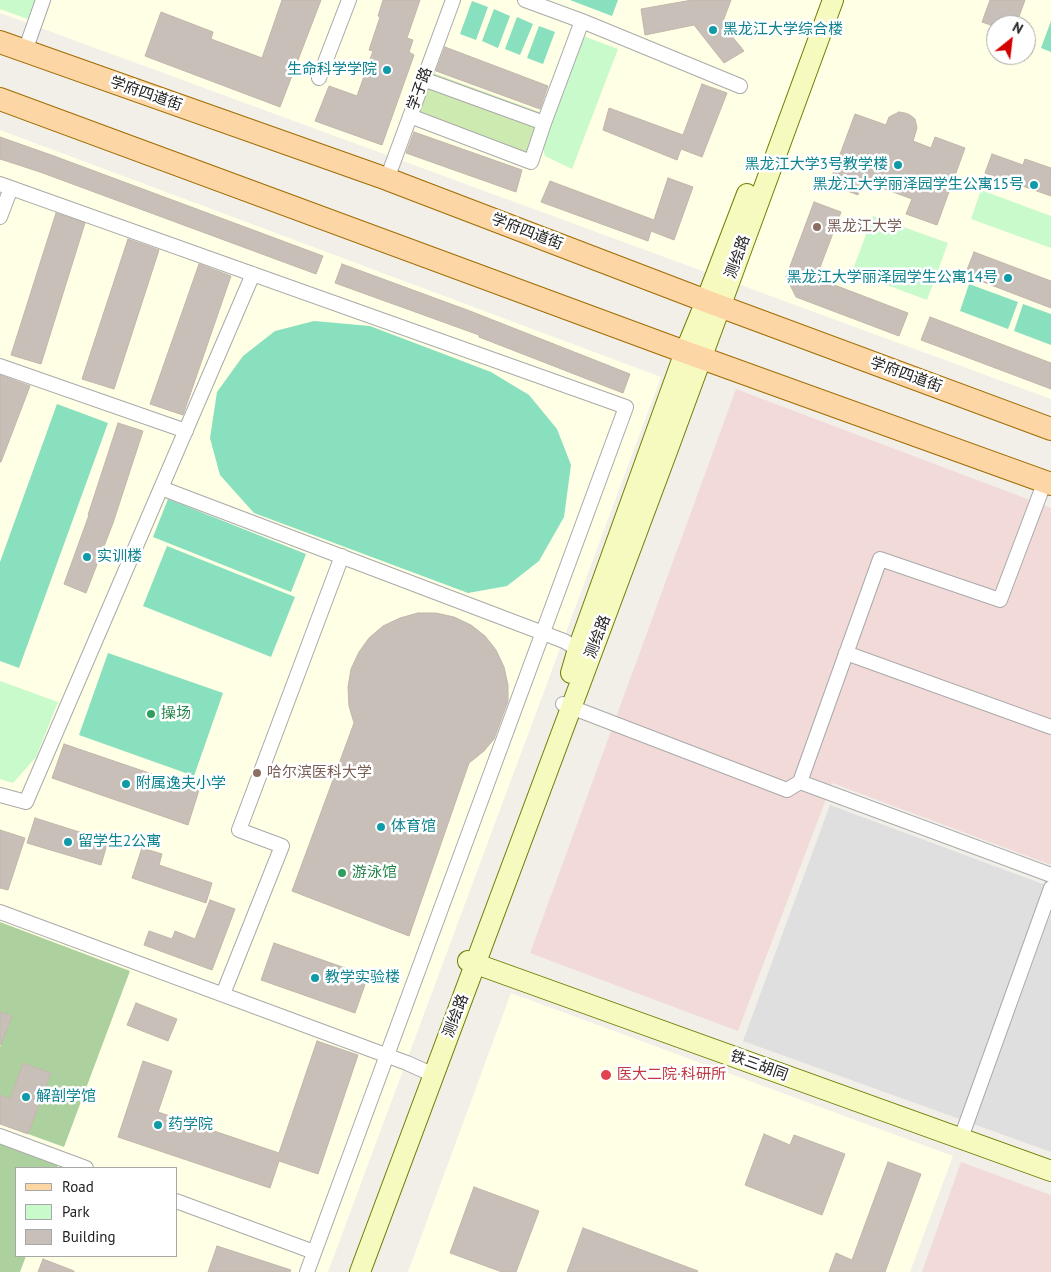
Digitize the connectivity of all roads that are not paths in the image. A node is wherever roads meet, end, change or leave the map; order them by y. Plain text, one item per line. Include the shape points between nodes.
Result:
1 (43, 0) edge
2 (349, 0) edge
3 (453, 0) edge
4 (525, 0) edge
5 (820, 0) edge
6 (832, 0) edge
7 (582, 21) junction
8 (0, 42) edge
9 (25, 51) junction
10 (319, 78) dead end
11 (424, 79) junction
12 (740, 86) dead end
13 (0, 99) edge
14 (410, 116) junction
15 (544, 123) junction
16 (387, 179) junction
17 (5, 186) edge
18 (0, 217) edge
19 (253, 274) junction
20 (713, 303) junction
21 (693, 355) junction
22 (0, 366) edge
23 (1051, 429) edge
24 (186, 431) junction
25 (1048, 482) edge
26 (161, 488) junction
27 (342, 556) junction
28 (543, 633) junction
29 (578, 649) junction
30 (846, 653) junction
31 (567, 706) junction
32 (1051, 727) edge
33 (800, 782) junction
34 (0, 795) edge
35 (1051, 875) edge
36 (1051, 888) edge
37 (0, 912) edge
38 (472, 963) junction
39 (223, 994) junction
40 (386, 1055) junction
41 (427, 1072) junction
42 (0, 1136) edge
43 (961, 1138) junction
44 (83, 1167) edge
45 (1051, 1171) edge
46 (178, 1203) edge
47 (314, 1252) junction
48 (306, 1272) edge
49 (349, 1272) edge
50 (360, 1272) edge

1 - 9 street
2 - 10 street
3 - 11 street, 学子路
4 - 7 street
5 - 20 main road, 测绘路
6 - 20 main road, 测绘路
7 - 12 street
7 - 15 street
8 - 9 main road, 学府四道街
9 - 16 main road, 学府四道街
11 - 14 street, 学子路
11 - 15 street
13 - 21 main road
14 - 15 street via 531,162
14 - 16 street, 学子路
16 - 20 main road, 学府四道街
17 - 18 street
17 - 19 street
19 - 24 street
19 - 28 street via 626,407
20 - 21 main road, 测绘路
20 - 23 main road, 学府四道街
21 - 25 main road
21 - 29 main road, 测绘路
21 - 31 main road, 测绘路
22 - 24 street
24 - 26 street
25 - 30 street via 1000,600 880,559
26 - 27 street
26 - 34 street via 26,802
27 - 28 street
27 - 39 street via 239,830 282,846
28 - 29 street
28 - 40 street
29 - 31 main road, 测绘路
30 - 32 street
30 - 33 street
31 - 33 street via 787,790
31 - 38 main road, 测绘路
33 - 35 street
36 - 43 street
37 - 39 street
38 - 41 main road, 测绘路
38 - 43 main road, 铁三胡同
38 - 50 main road, 测绘路
39 - 40 street
40 - 41 street
40 - 47 street
41 - 49 main road, 测绘路
42 - 44 street
43 - 45 main road, 铁三胡同
46 - 47 street
47 - 48 street

